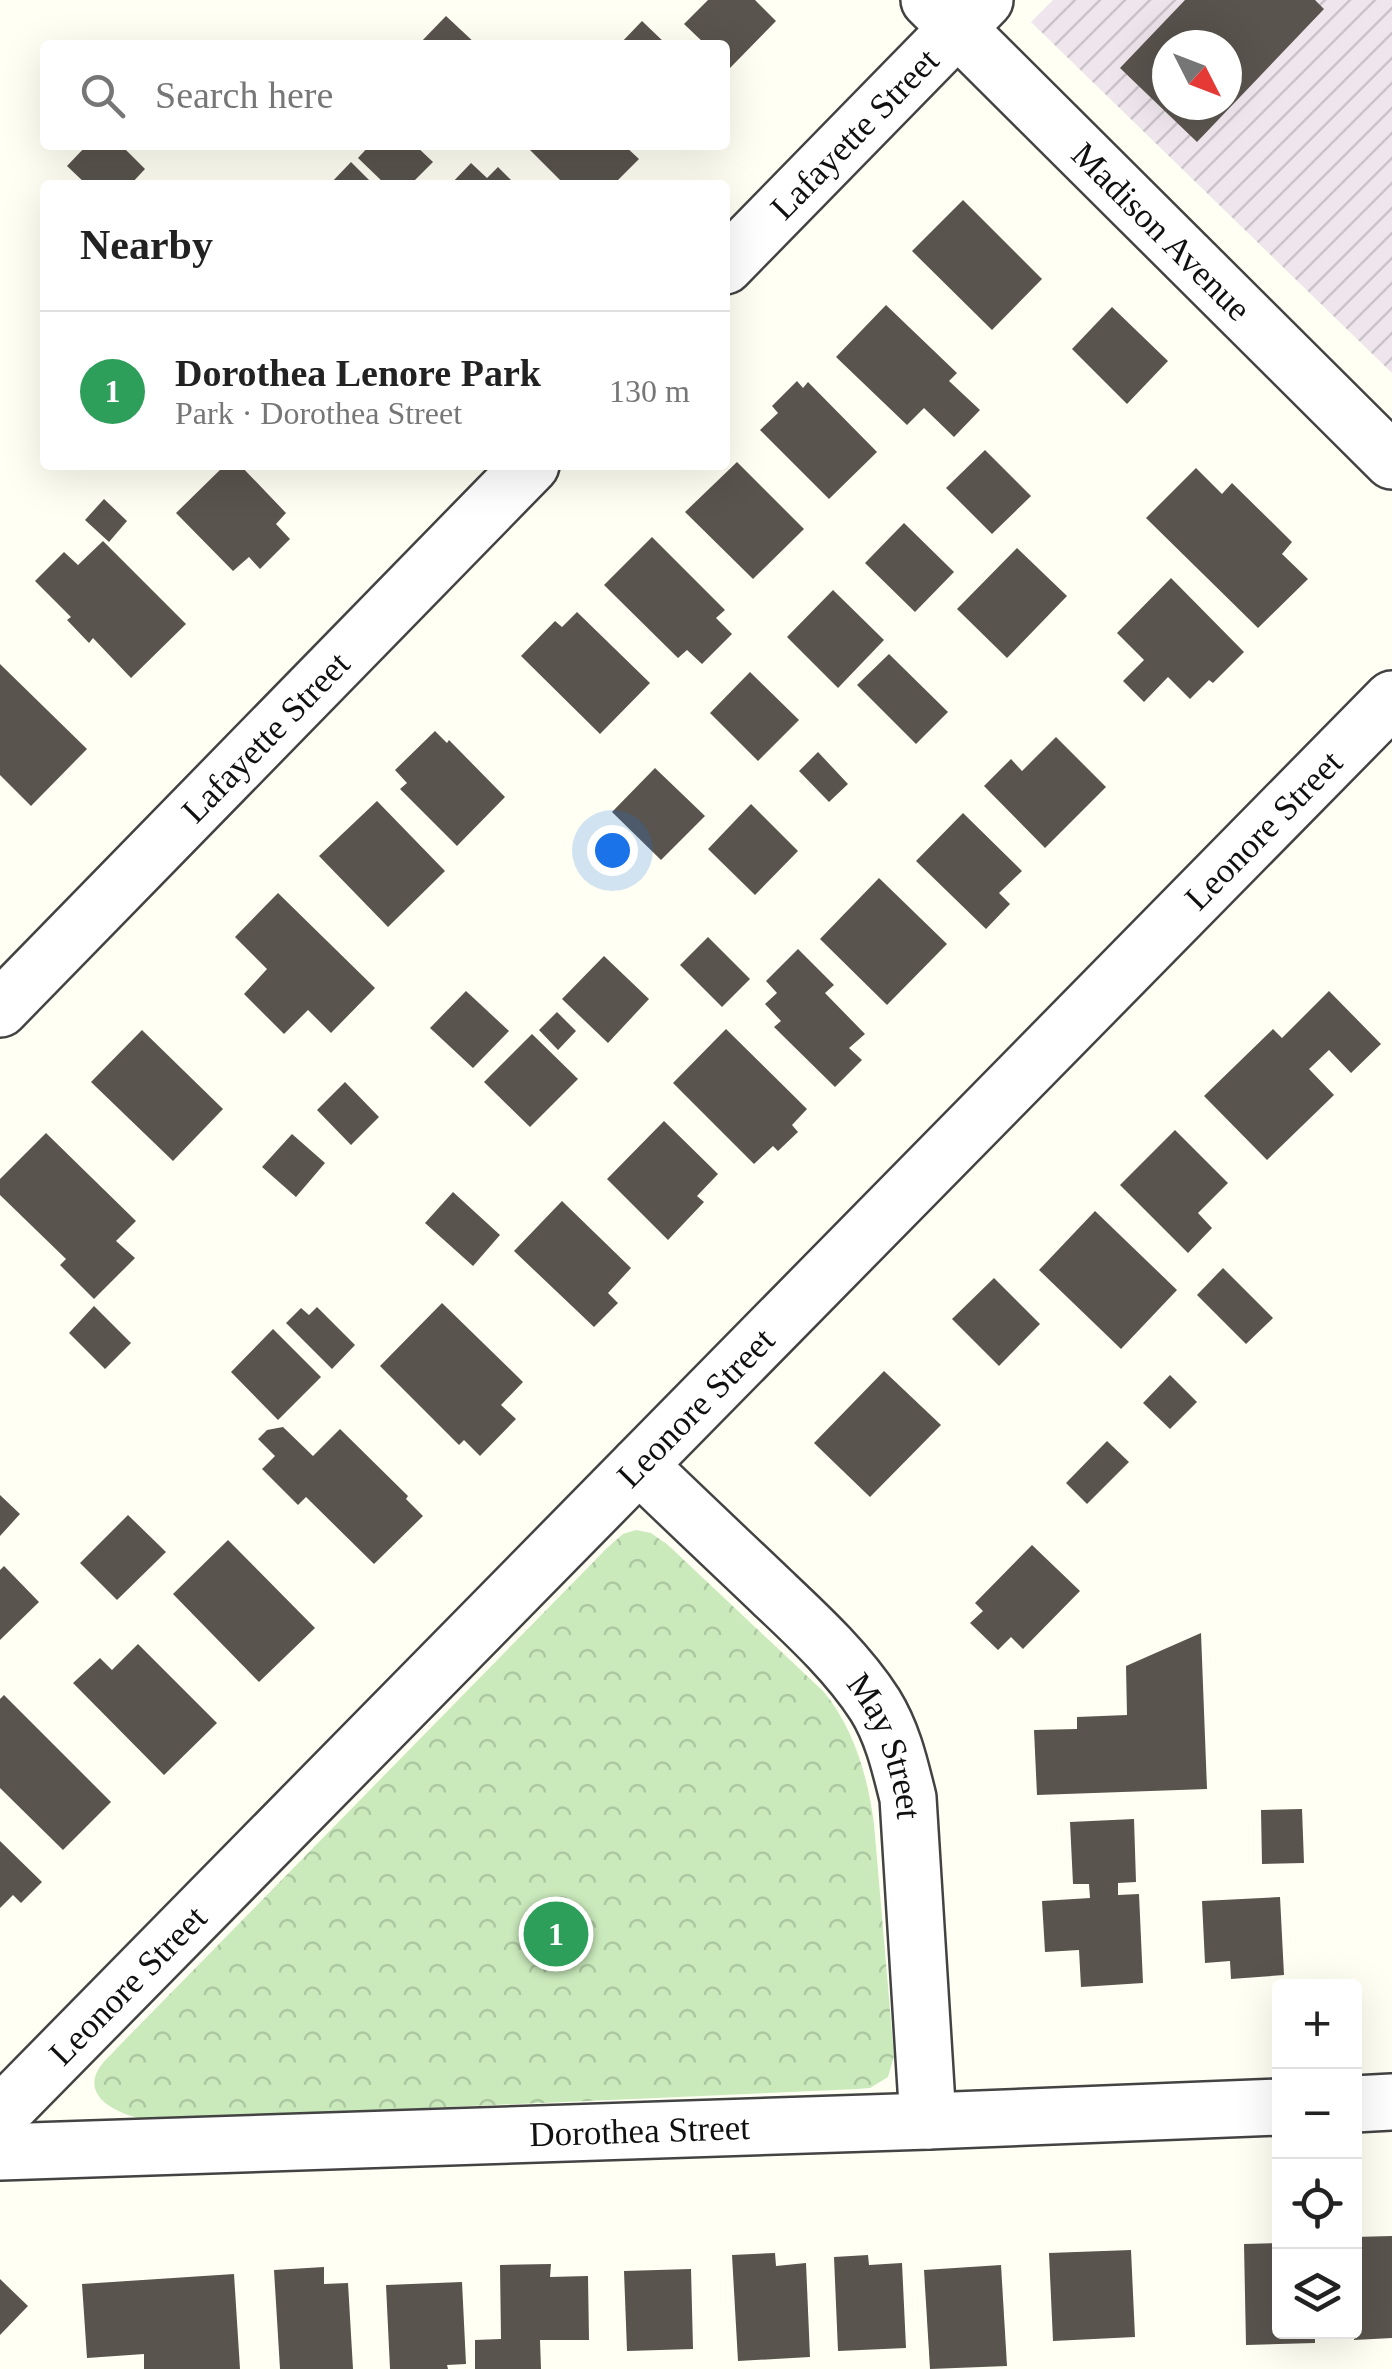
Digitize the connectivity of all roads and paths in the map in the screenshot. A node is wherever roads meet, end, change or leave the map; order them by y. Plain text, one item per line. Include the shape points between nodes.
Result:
1 (957, 9) edge
2 (730, 260) edge
3 (1392, 461) edge
4 (526, 470) edge
5 (1392, 699) edge
6 (0, 1009) edge
7 (639, 1466) junction
8 (1392, 2102) edge
9 (1362, 2104) edge
10 (1272, 2107) edge
11 (0, 2115) edge
12 (928, 2122) junction
13 (0, 2152) edge

1 - 2 street, Lafayette Street
1 - 3 street, Madison Avenue
4 - 6 street, Lafayette Street
5 - 7 street, Leonore Street
7 - 11 street, Leonore Street
7 - 12 street, May Street via 798,1617 874,1703 888,1730 908,1798
8 - 9 street
10 - 12 street, Dorothea Street
12 - 13 street, Dorothea Street

